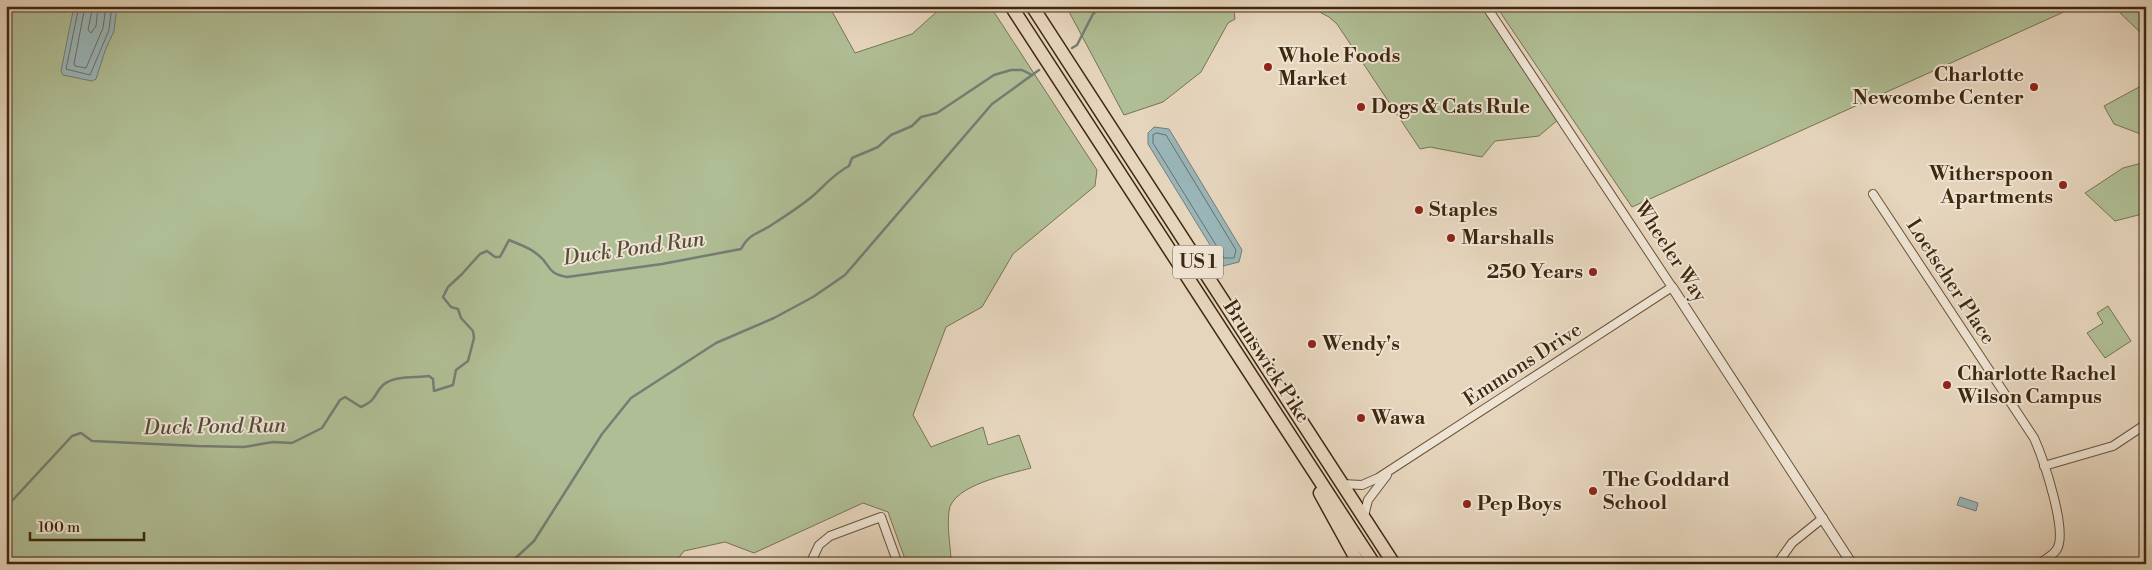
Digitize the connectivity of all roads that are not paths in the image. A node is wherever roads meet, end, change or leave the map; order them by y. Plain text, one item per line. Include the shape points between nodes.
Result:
1 (1011, 6) edge
2 (1032, 6) edge
3 (1486, 6) edge
4 (1873, 194) dead end
5 (1672, 287) junction
6 (2146, 424) edge
7 (1298, 446) junction
8 (2044, 466) junction
9 (1392, 470) junction
10 (1342, 484) junction
11 (1364, 517) junction
12 (1823, 518) junction
13 (810, 564) edge
14 (898, 564) edge
15 (1359, 564) edge
16 (1374, 564) edge
17 (1394, 564) edge
18 (1777, 564) edge
19 (1852, 564) edge
20 (2039, 564) edge

1 - 7 highway, Brunswick Pike / US 1
2 - 10 highway, Brunswick Pike / US 1
3 - 5 street, Wheeler Way
4 - 8 street, Loetscher Place via 2034,438
5 - 9 street, Emmons Drive
5 - 12 street, Wheeler Way
6 - 8 street via 2112,446
7 - 15 highway via 1328,510
7 - 16 highway, Brunswick Pike / US 1
8 - 20 street, Loetscher Place via 2060,534 2058,548
9 - 10 street, Emmons Drive via 1362,485
9 - 11 street, Emmons Drive via 1368,500
10 - 11 highway, Brunswick Pike / US 1
11 - 17 highway, Brunswick Pike / US 1
12 - 18 street via 1792,542
12 - 19 street, Wheeler Way
13 - 14 street via 819,545 830,536 880,517

